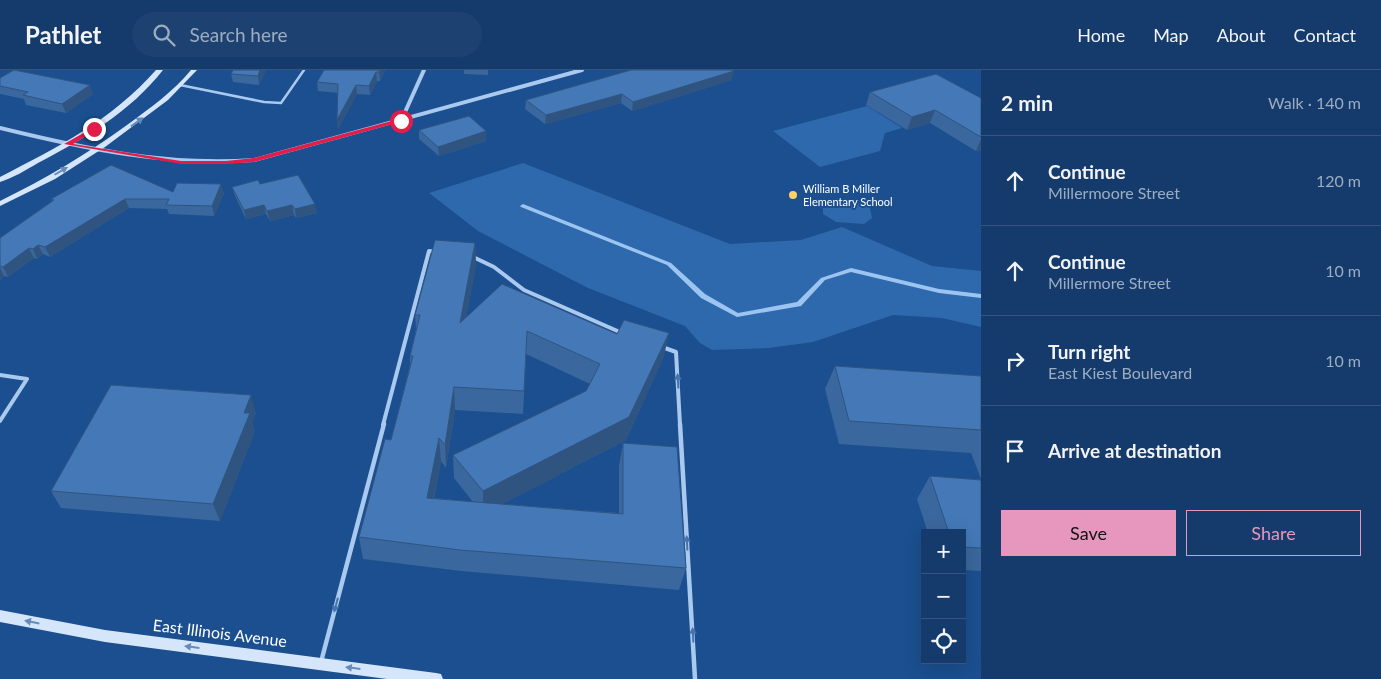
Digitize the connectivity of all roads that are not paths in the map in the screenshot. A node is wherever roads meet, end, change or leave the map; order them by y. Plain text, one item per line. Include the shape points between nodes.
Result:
1 (160, 70) edge
2 (194, 70) edge
3 (304, 70) edge
4 (424, 70) edge
5 (582, 70) edge
6 (180, 85) junction
7 (401, 121) junction
8 (0, 128) edge
9 (67, 144) junction
10 (97, 150) junction
11 (0, 180) edge
12 (0, 204) edge
13 (438, 252) edge
14 (464, 255) edge
15 (625, 334) edge
16 (659, 346) edge
17 (0, 375) edge
18 (0, 421) edge
19 (0, 616) edge
20 (321, 664) junction
21 (436, 679) edge
22 (695, 679) edge

1 - 9 main road via 126,105
2 - 6 main road
3 - 6 lane via 281,103
4 - 7 street
5 - 7 street
10 -> 6 main road
7 - 10 street via 254,160 226,163 181,163
8 - 9 street
9 - 10 street
9 - 11 main road
12 -> 10 main road
13 -> 20 lane via 429,251
14 - 15 lane via 494,267 524,290
22 -> 16 lane via 676,352
17 - 18 lane via 27,379
20 -> 19 main road, East Illinois Avenue via 105,636
21 -> 20 main road, East Illinois Avenue

